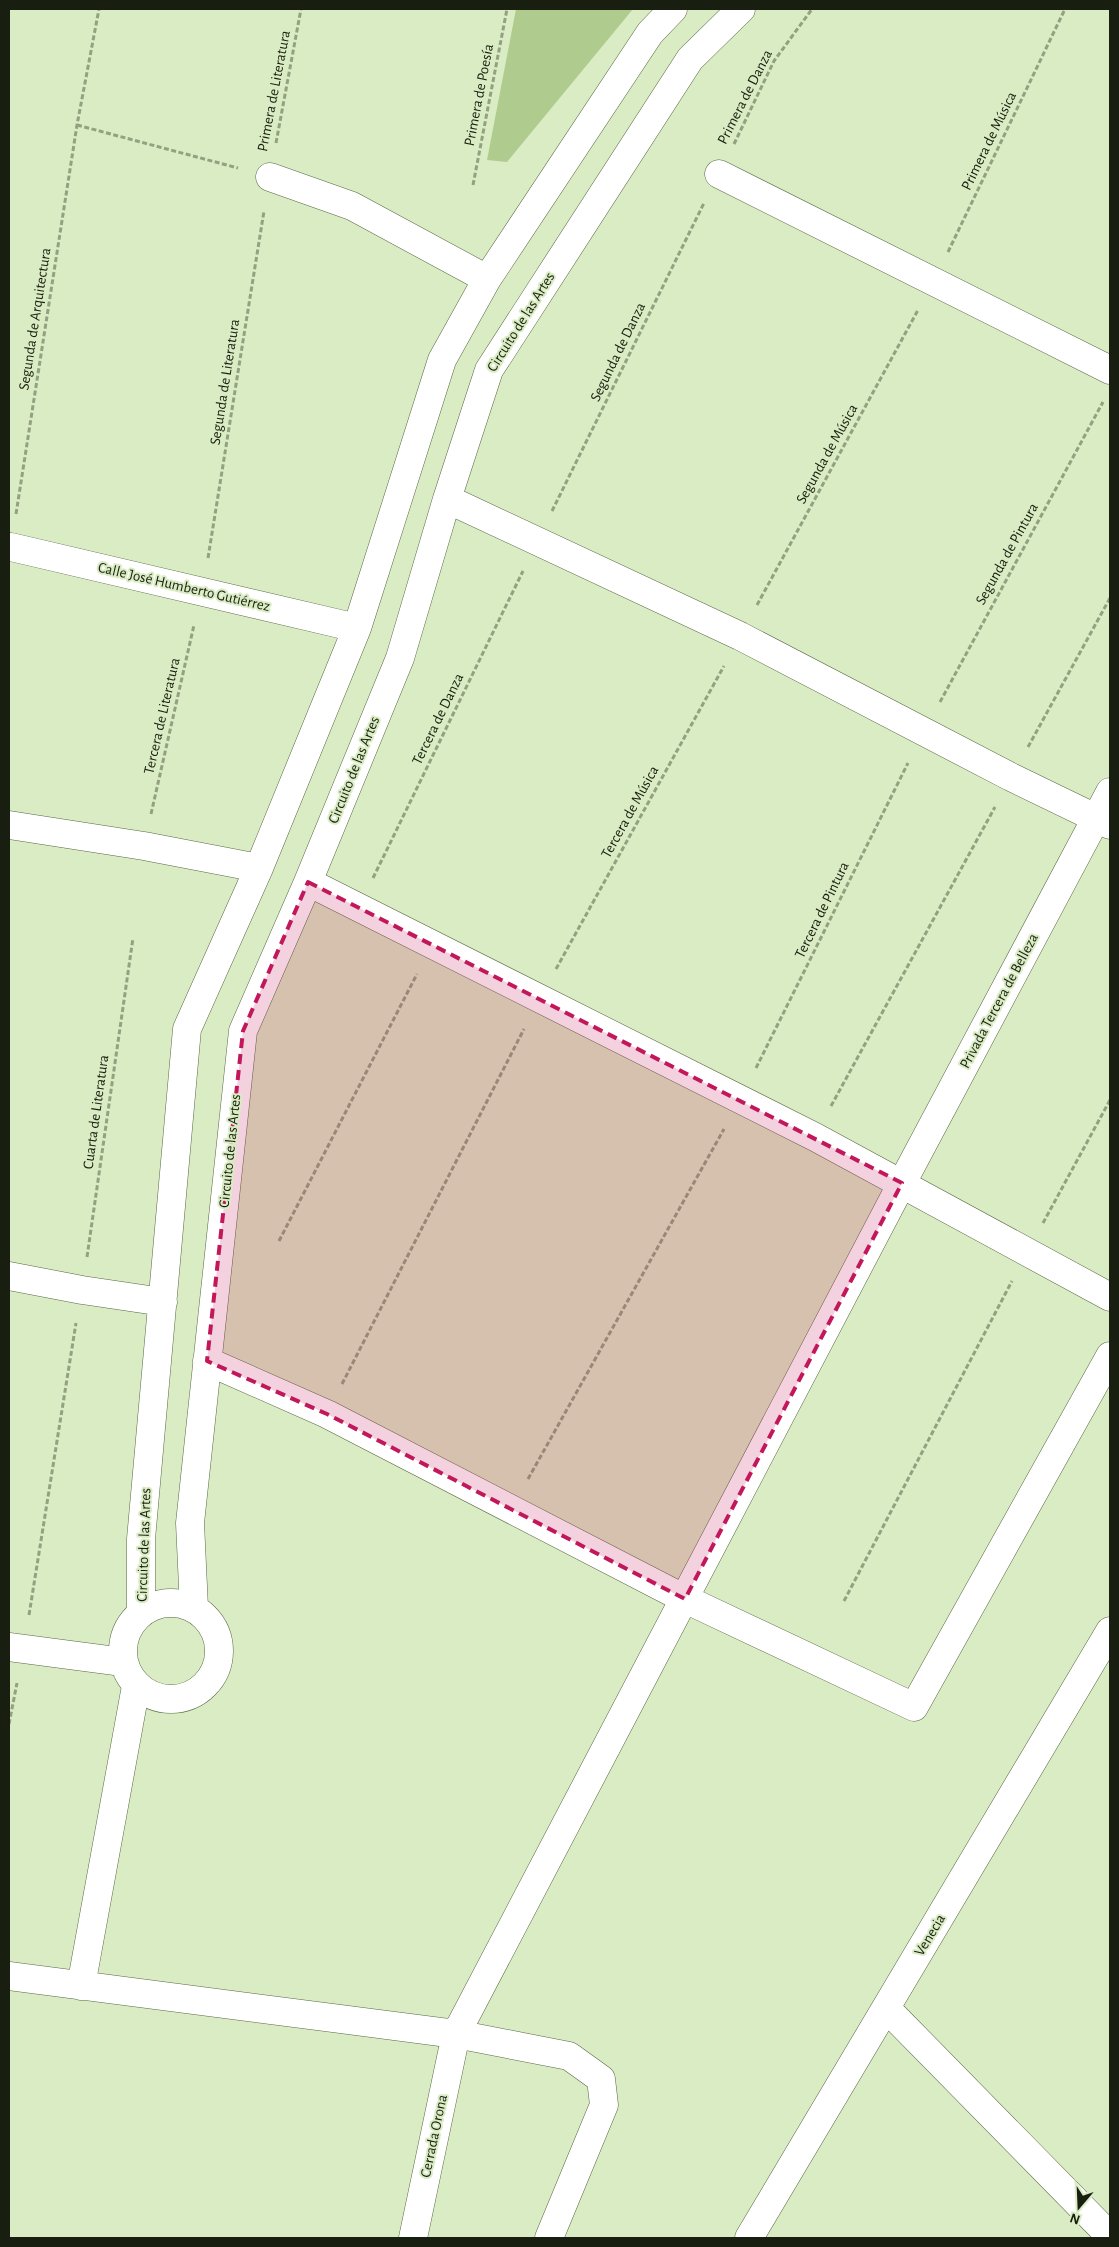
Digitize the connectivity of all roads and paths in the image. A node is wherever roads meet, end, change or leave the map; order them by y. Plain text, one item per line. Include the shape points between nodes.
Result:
1 (99, 9) edge
2 (301, 9) edge
3 (507, 9) edge
4 (673, 9) edge
5 (741, 9) edge
6 (812, 9) edge
7 (1065, 9) edge
8 (77, 125) junction
9 (719, 174) junction
10 (270, 177) junction
11 (473, 185) dead end
12 (487, 279) junction
13 (933, 283) junction
14 (1110, 370) edge
15 (1106, 397) dead end
16 (447, 499) junction
17 (537, 541) junction
18 (11, 547) joint
19 (202, 591) junction
20 (1110, 598) edge
21 (357, 628) junction
22 (740, 636) junction
23 (924, 730) junction
24 (1012, 777) junction
25 (1110, 792) edge
26 (1103, 822) edge
27 (9, 825) edge
28 (144, 846) junction
29 (259, 868) junction
30 (308, 882) junction
31 (359, 907) junction
32 (134, 938) dead end
33 (432, 944) junction
34 (540, 999) junction
35 (741, 1100) junction
36 (1110, 1100) edge
37 (815, 1137) junction
38 (902, 1183) junction
39 (279, 1241) dead end
40 (1027, 1252) junction
41 (9, 1276) edge
42 (82, 1290) junction
43 (1110, 1297) edge
44 (163, 1302) junction
45 (1110, 1356) edge
46 (207, 1361) junction
47 (326, 1414) junction
48 (512, 1510) junction
49 (685, 1599) junction
50 (844, 1601) dead end
51 (194, 1608) junction
52 (141, 1612) junction
53 (16, 1648) edge
54 (1106, 1651) edge
55 (124, 1662) junction
56 (136, 1686) junction
57 (9, 1724) edge
58 (9, 1976) edge
59 (81, 1986) junction
60 (886, 2008) junction
61 (456, 2034) junction
62 (1110, 2236) edge
63 (413, 2238) edge
64 (549, 2238) edge
65 (749, 2238) edge

1 - 8 path, Segunda de Arquitectura
2 - 10 path, Primera de Literatura
3 - 11 path, Primera de Poesía
4 - 12 street, Circuito de las Artes via 650,33
5 - 16 street, Circuito de las Artes via 690,59 489,370
6 - 9 path, Primera de Danza via 774,61
7 - 13 path, Primera de Música
8 - 10 path
8 - 18 path, Segunda de Arquitectura
9 - 13 street
9 - 17 path, Segunda de Danza
10 - 12 street via 352,206
10 - 19 path, Segunda de Literatura
12 - 21 street, Circuito de las Artes via 442,360
13 - 14 street
13 - 22 path, Segunda de Música
15 - 23 path, Segunda de Pintura
16 - 17 street
16 - 30 street, Circuito de las Artes via 400,658
17 - 22 street
17 - 31 path, Tercera de Danza
18 - 19 street, Calle José Humberto Gutiérrez
19 - 21 street, Calle José Humberto Gutiérrez
19 - 28 path, Tercera de Literatura
20 - 24 path
21 - 29 street, Circuito de las Artes
22 - 23 street
22 - 34 path, Tercera de Música
23 - 24 street
23 - 35 path, Tercera de Pintura
24 - 26 street
24 - 37 path
25 - 26 street, Privada Tercera de Belleza
26 - 38 street, Privada Tercera de Belleza
27 - 28 street
28 - 29 street
29 - 44 street, Circuito de las Artes via 186,1028
30 - 31 street
30 - 46 street, Circuito de las Artes via 243,1031
31 - 33 street
32 - 42 path, Cuarta de Literatura
33 - 34 street
33 - 39 path
34 - 35 street
34 - 47 path, Tercera de Música
35 - 37 street
35 - 48 path, Tercera de Pintura
36 - 40 path
37 - 38 street
38 - 40 street
38 - 49 street, Privada Tercera de Belleza
40 - 43 street
40 - 50 path
41 - 42 street
42 - 44 street
42 - 53 path, Cuarta de Literatura
44 - 52 street, Circuito de las Artes via 141,1539
45 - 49 street via 914,1707
46 - 47 street
46 - 51 street, Circuito de las Artes via 190,1524
47 - 48 street
48 - 49 street
49 - 61 street, Cerrada Orona
51 - 52 street via 167,1603
51 - 56 street via 214,1628 220,1655 210,1680 188,1697 161,1698
52 - 55 street via 125,1634
53 - 55 street
53 - 57 path, Cuarta de Literatura
54 - 60 street, Venecia
55 - 56 street
56 - 59 street
58 - 59 street
59 - 61 street
60 - 62 street
60 - 65 street, Venecia
61 - 63 street, Cerrada Orona
61 - 64 street via 569,2056 601,2080 604,2105

